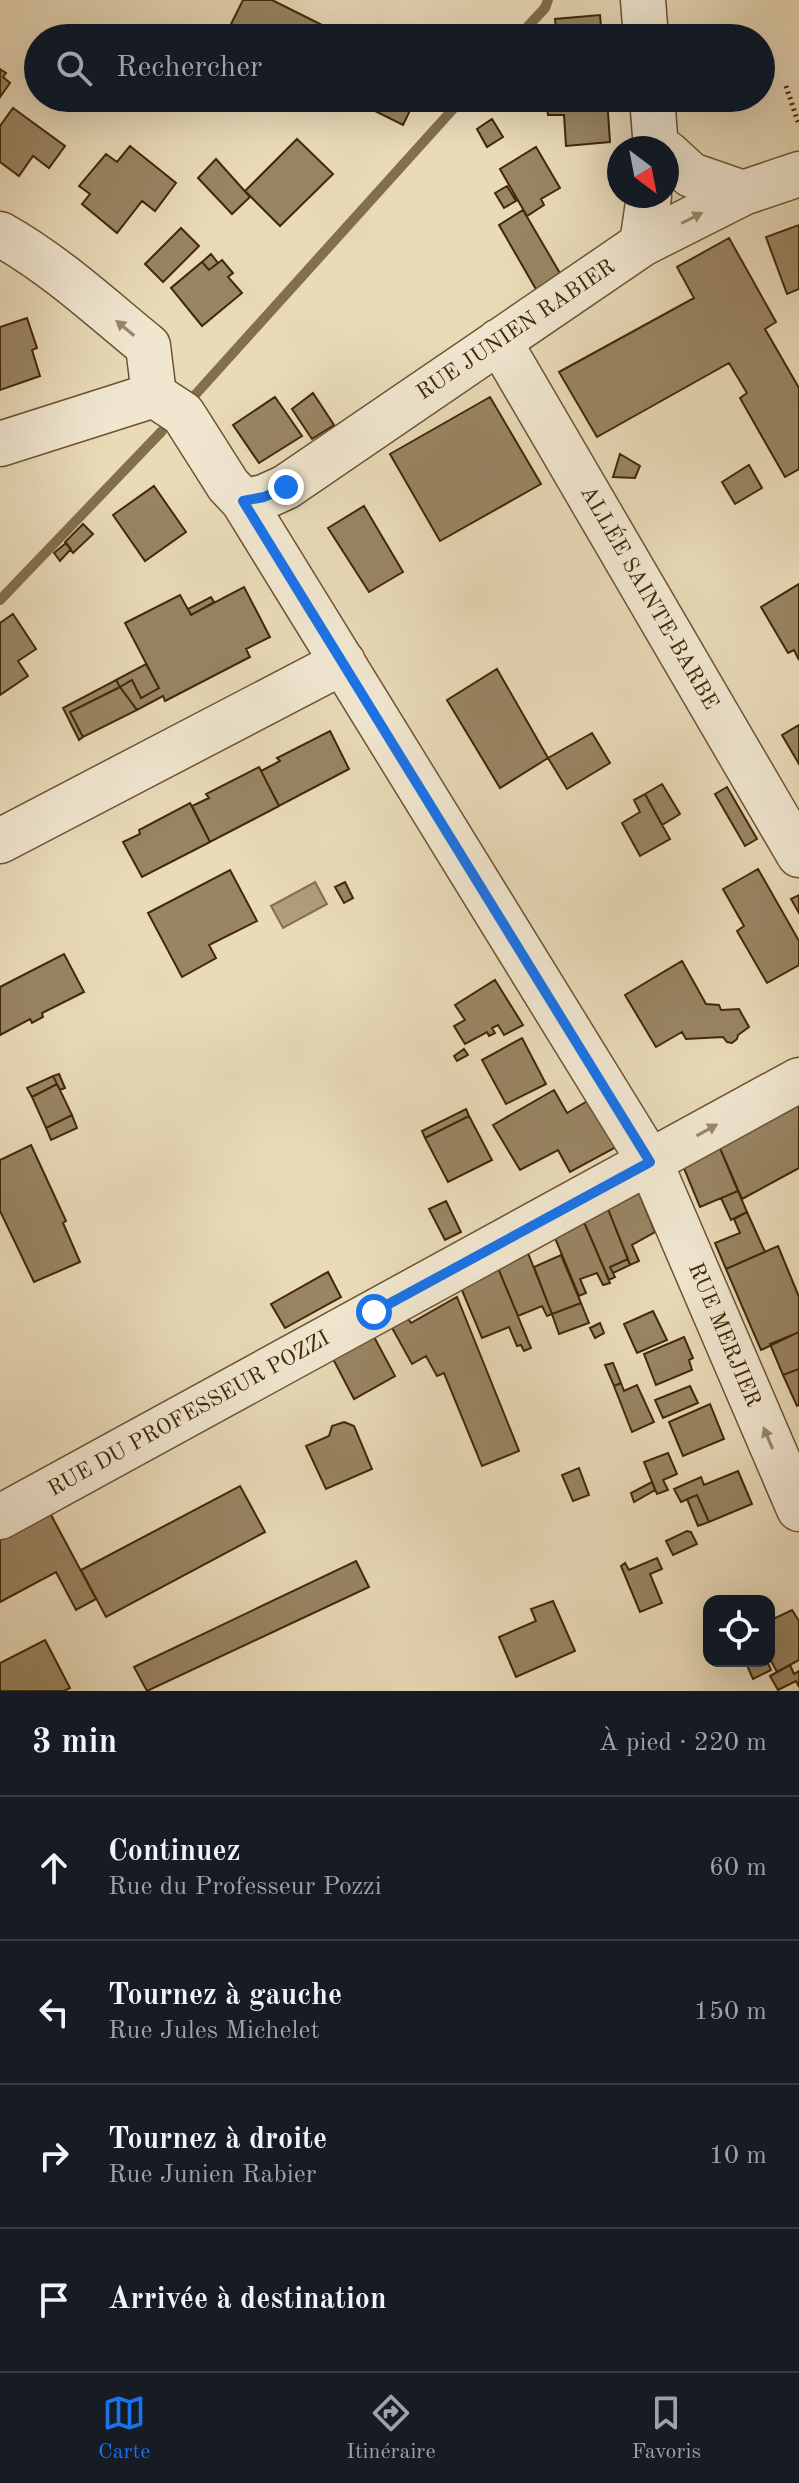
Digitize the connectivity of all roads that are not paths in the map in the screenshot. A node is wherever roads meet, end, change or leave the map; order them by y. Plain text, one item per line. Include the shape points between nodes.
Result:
1 (643, 0) edge
2 (645, 24) edge
3 (654, 112) edge
4 (658, 136) edge
5 (679, 165) edge
6 (799, 174) edge
7 (743, 193) junction
8 (647, 208) edge
9 (0, 234) edge
10 (642, 244) junction
11 (499, 341) junction
12 (154, 395) junction
13 (0, 444) edge
14 (243, 501) junction
15 (343, 662) junction
16 (0, 841) edge
17 (799, 855) edge
18 (799, 1080) edge
19 (650, 1162) junction
20 (799, 1509) edge
21 (0, 1517) edge

1 - 2 street
3 - 4 street
5 - 7 street via 691,175
6 - 7 street, RUE JUNIEN RABIER
10 -> 7 street, RUE JUNIEN RABIER
8 - 10 street
12 -> 9 street via 148,346 24,247
10 - 11 street, RUE JUNIEN RABIER
11 - 14 street, RUE JUNIEN RABIER via 286,487
11 - 17 street, ALLÉE SAINTE-BARBE
12 - 13 street
12 - 14 street, RUE MERJIER via 183,414
14 - 15 street, RUE MERJIER
15 - 16 street
15 - 19 street, RUE MERJIER
19 -> 18 street, RUE DU PROFESSEUR POZZI
20 -> 19 street, RUE MERJIER
19 - 21 street, RUE DU PROFESSEUR POZZI

